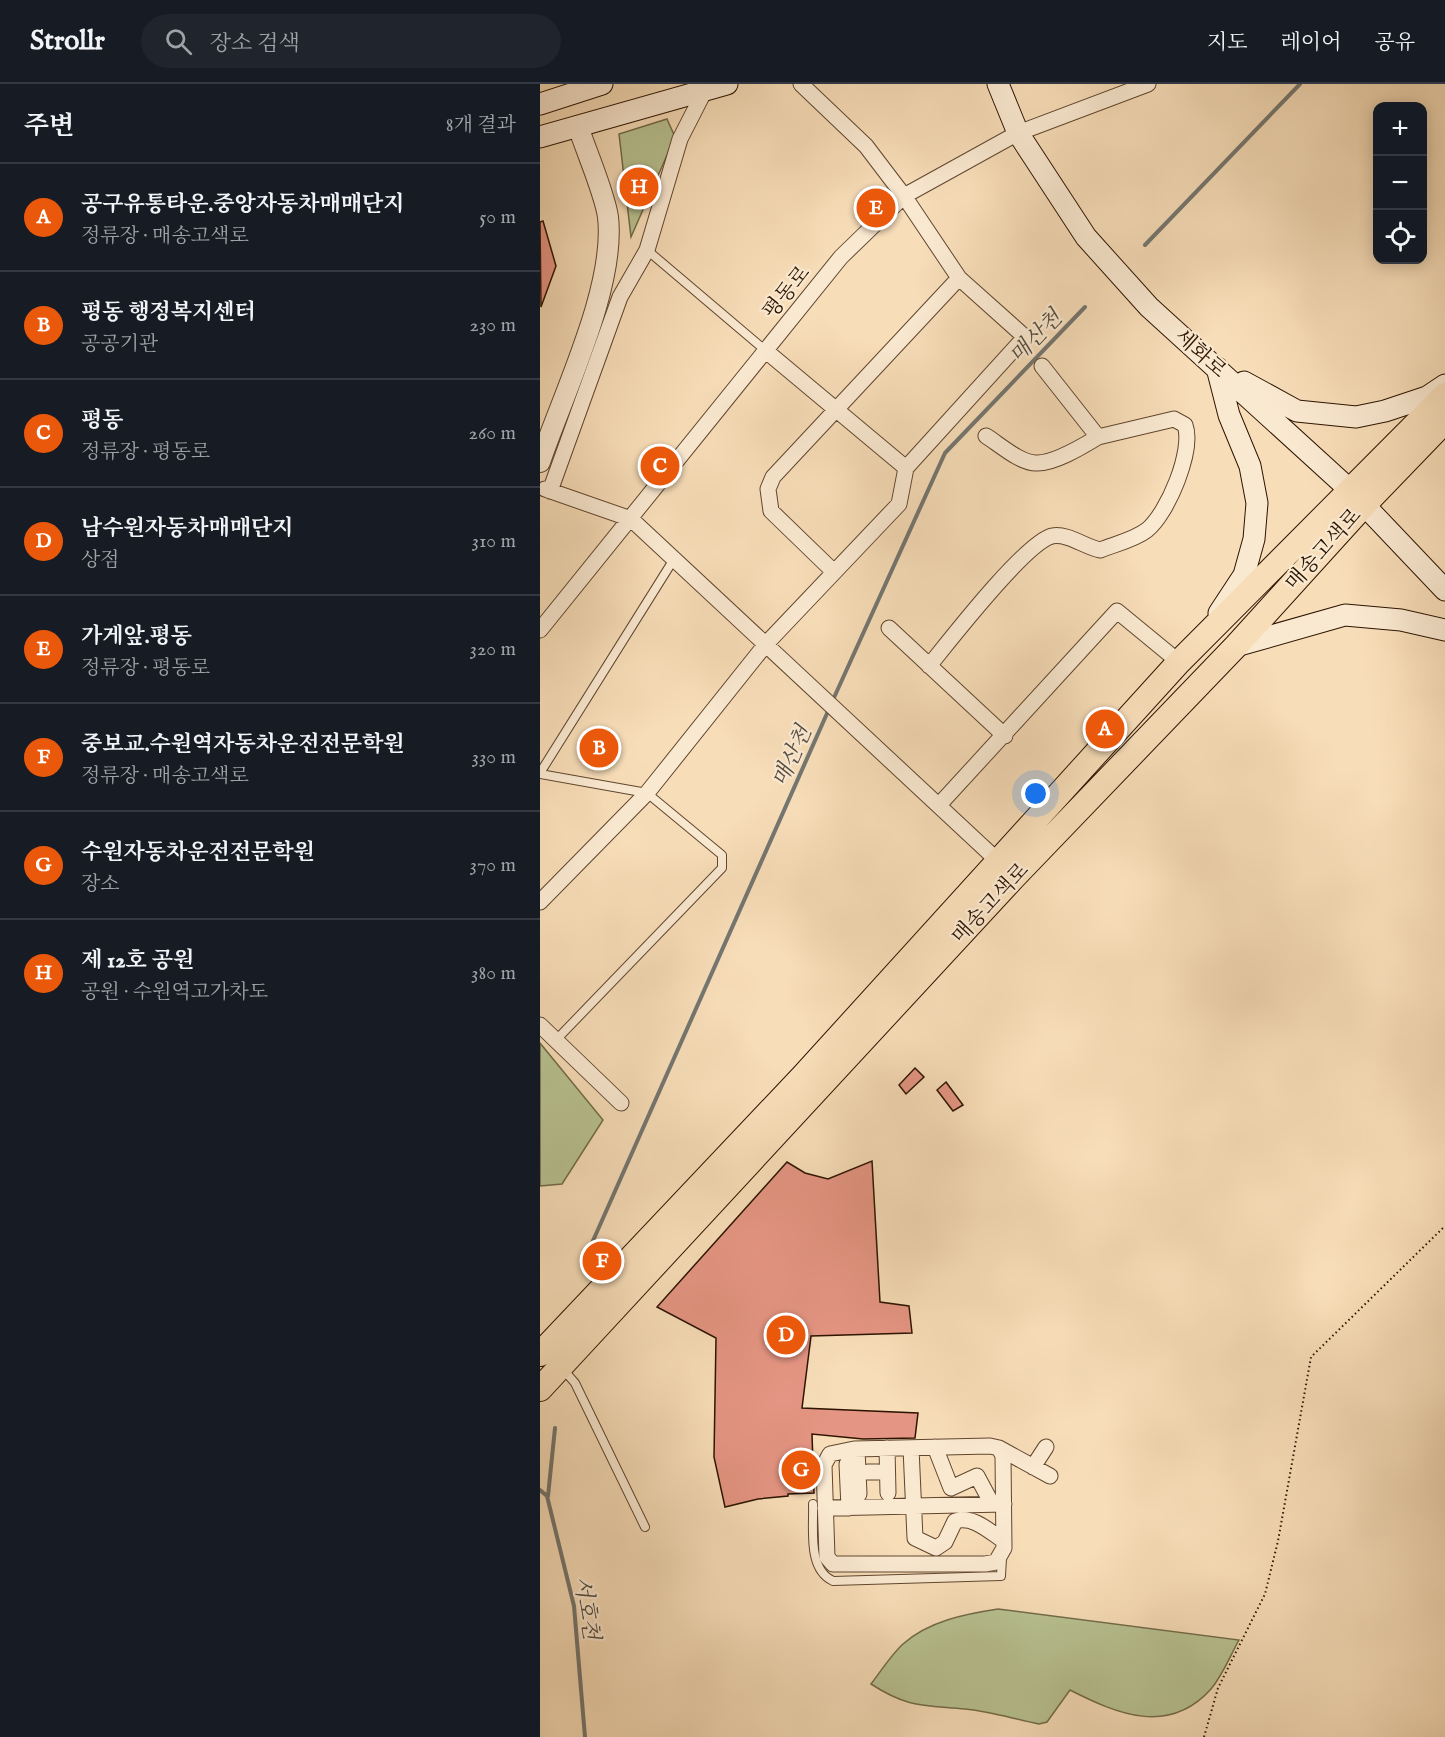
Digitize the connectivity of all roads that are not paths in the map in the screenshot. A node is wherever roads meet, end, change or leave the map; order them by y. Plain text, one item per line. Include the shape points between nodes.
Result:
1 (602, 84) edge
2 (728, 84) edge
3 (801, 84) edge
4 (998, 84) edge
5 (1148, 84) edge
6 (705, 90) junction
7 (540, 104) edge
8 (578, 126) junction
9 (1018, 133) junction
10 (540, 137) edge
11 (904, 196) junction
12 (647, 250) junction
13 (959, 278) junction
14 (766, 351) junction
15 (1042, 366) dead end
16 (1218, 368) junction
17 (1445, 385) edge
18 (1445, 395) edge
19 (833, 410) junction
20 (1445, 421) edge
21 (986, 436) dead end
22 (1098, 437) junction
23 (540, 462) edge
24 (906, 468) junction
25 (544, 493) edge
26 (1357, 498) junction
27 (631, 519) junction
28 (674, 559) junction
29 (834, 572) junction
30 (1445, 590) edge
31 (889, 628) dead end
32 (540, 630) edge
33 (1445, 630) edge
34 (766, 644) junction
35 (1197, 645) junction
36 (1236, 646) junction
37 (1179, 662) junction
38 (929, 666) junction
39 (1005, 736) junction
40 (540, 774) edge
41 (647, 793) junction
42 (939, 805) junction
43 (1006, 869) junction
44 (540, 902) edge
45 (540, 1024) edge
46 (556, 1040) junction
47 (621, 1103) dead end
48 (552, 1356) edge
49 (540, 1389) edge
50 (935, 1447) junction
51 (1046, 1447) dead end
52 (887, 1448) junction
53 (911, 1448) junction
54 (999, 1448) junction
55 (857, 1449) junction
56 (1034, 1467) junction
57 (1050, 1476) dead end
58 (868, 1478) junction
59 (998, 1504) junction
60 (819, 1506) junction
61 (913, 1506) junction
62 (880, 1507) junction
63 (849, 1508) junction
64 (645, 1527) dead end
65 (1003, 1548) junction

1 - 7 main road
2 - 6 main road
3 - 11 street via 866,146
4 - 9 main road, 세화로
5 - 9 street, 평동로
6 - 8 main road
6 - 12 street via 680,139
8 - 10 main road
8 - 23 street via 608,216 607,263 596,309
9 - 11 street, 평동로
9 - 16 main road, 세화로 via 1086,237 1149,307
11 - 13 street
11 - 14 street, 평동로 via 841,257
12 - 14 lane
12 - 25 street via 620,297
13 - 19 street
13 - 24 street via 1025,337
14 - 19 street
14 - 27 street, 평동로
15 - 22 street
16 - 17 main road via 1298,411 1356,417 1427,397
16 - 26 main road, 세화로
16 - 35 main road via 1229,415 1251,466 1257,503 1254,539 1244,574
18 - 26 main road, 매송고색로
19 - 24 street
19 - 29 street via 773,477 767,499 771,511
20 - 26 main road, 매송고색로
21 - 22 street via 1036,463 1069,453
22 - 38 street via 1174,419 1185,425 1189,435 1182,464 1162,512 1148,529 1100,550 1055,536 1042,540 990,591
24 - 29 street via 899,504
25 - 27 street
26 - 30 main road, 세화로
26 - 35 main road, 매송고색로
26 - 36 main road, 매송고색로
27 - 28 street
27 - 32 street, 평동로
28 - 34 street
28 - 40 lane
29 - 34 street
31 - 38 street
33 - 36 main road via 1401,620 1345,615
34 - 41 street
34 - 42 street
35 - 37 main road, 매송고색로
36 - 43 main road, 매송고색로
37 - 39 street via 1117,611
37 - 43 main road, 매송고색로
38 - 39 street
39 - 42 street
40 - 41 lane
41 - 44 street
41 - 46 lane via 722,855 722,868
42 - 43 street
43 - 48 main road, 매송고색로 via 804,1075
45 - 46 street
46 - 47 street
48 - 49 main road, 매송고색로
48 - 64 lane via 575,1383
50 - 53 street
50 - 54 street
50 - 59 street via 951,1488 977,1476
51 - 56 street
52 - 53 street
52 - 55 street
52 - 58 street
53 - 61 street
54 - 56 street
54 - 59 street via 1003,1456
55 - 58 street
55 - 60 street via 830,1454
56 - 57 street
58 - 62 street
58 - 63 street
59 - 61 street
59 - 65 street
60 - 63 street
60 - 65 street via 827,1557 833,1564 985,1564 996,1562
61 - 62 street
61 - 65 street via 915,1538 927,1546 936,1548 945,1542 955,1521 962,1519 969,1520
62 - 63 street

